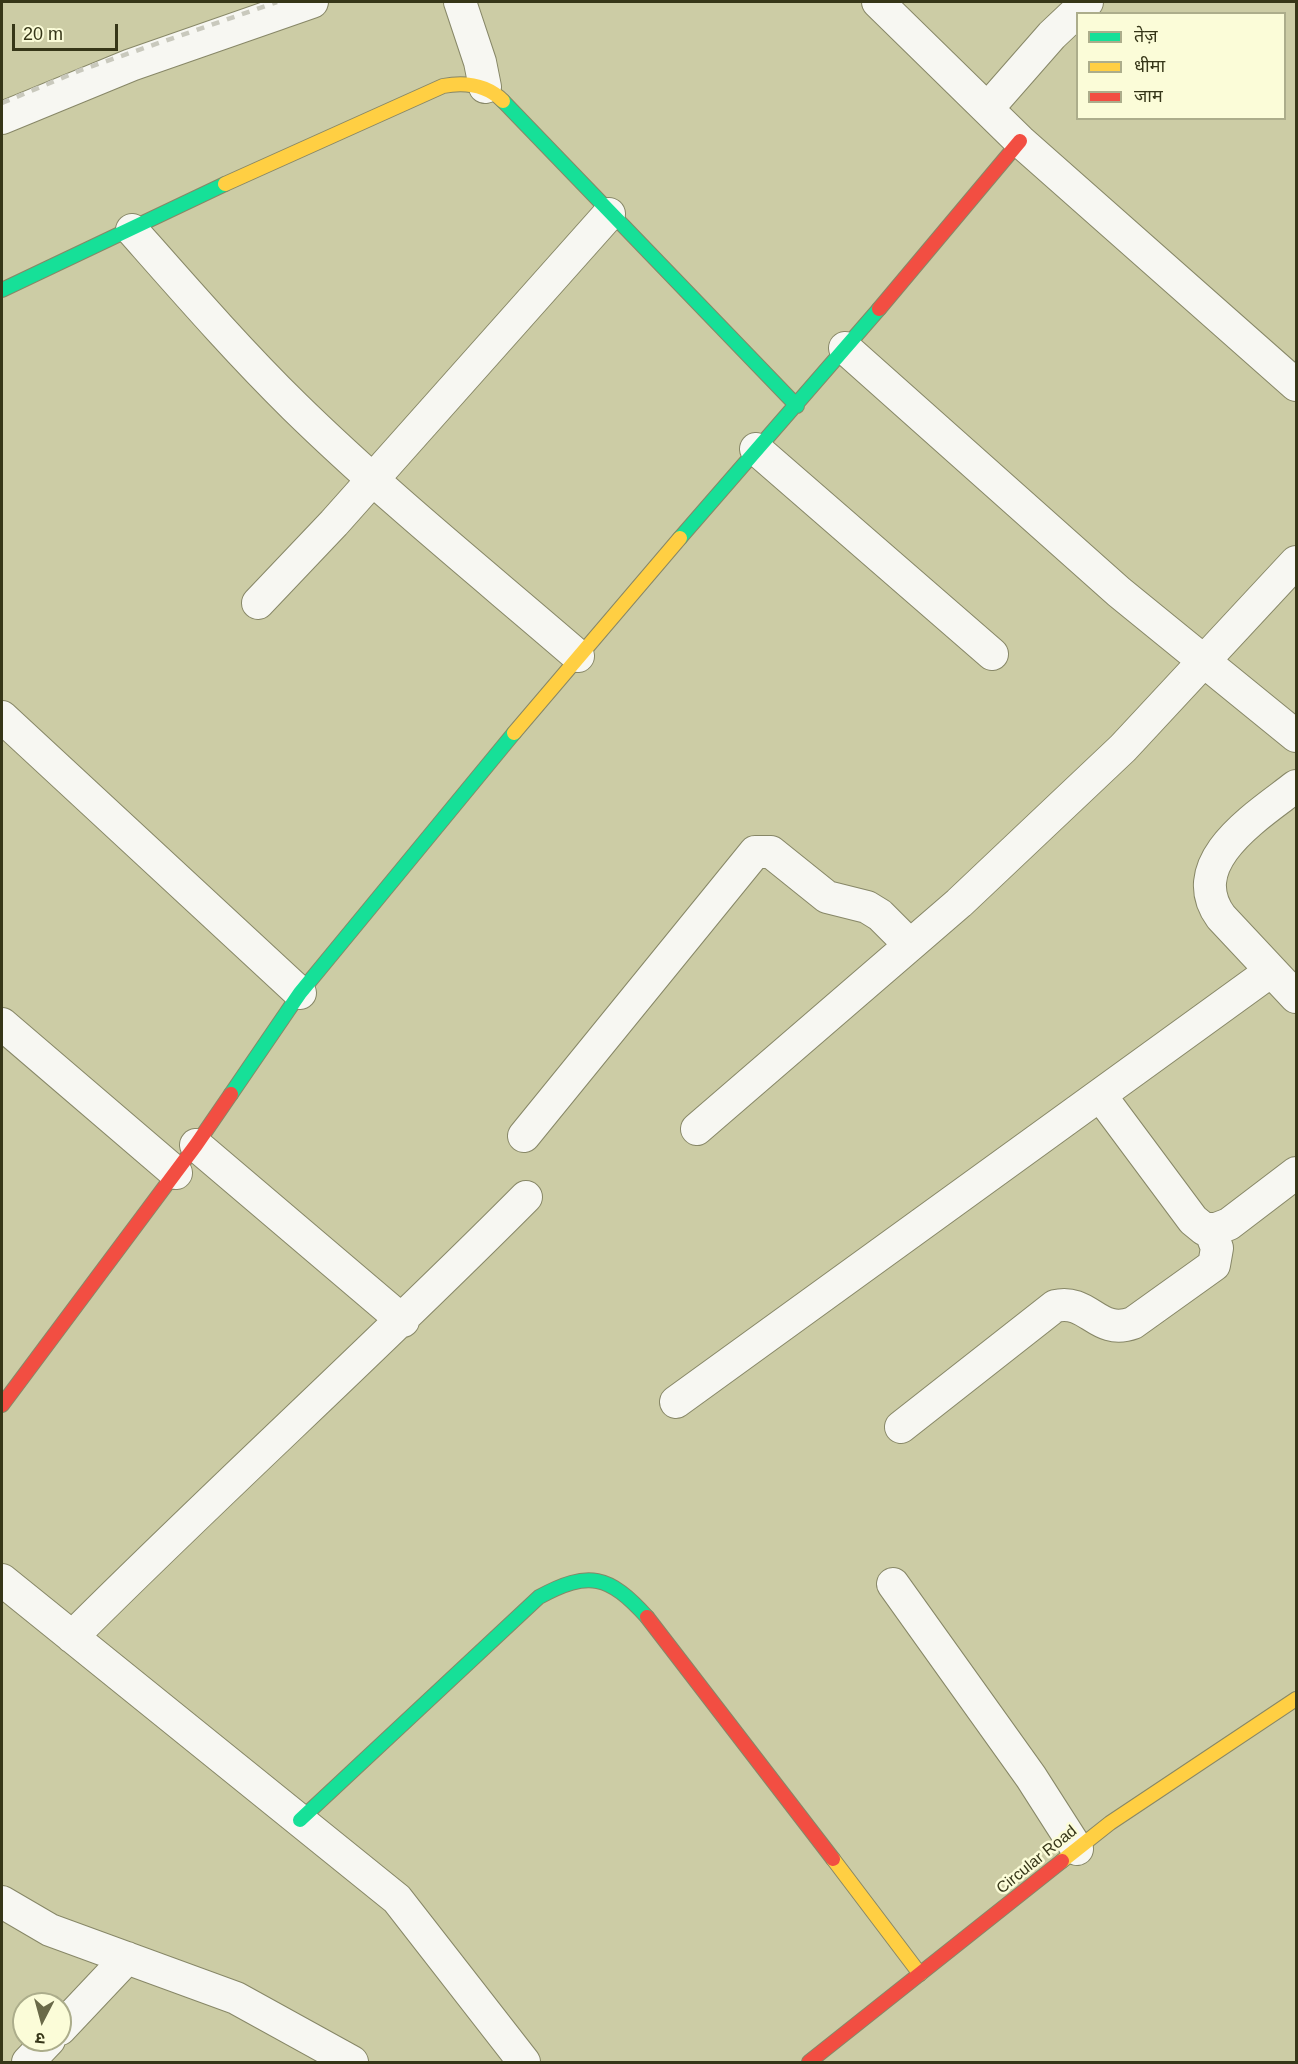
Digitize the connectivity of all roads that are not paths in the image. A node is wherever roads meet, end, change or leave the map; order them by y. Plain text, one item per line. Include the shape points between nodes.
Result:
1 (312, 2) edge
2 (460, 2) edge
3 (878, 2) edge
4 (1076, 12) edge
5 (485, 87) junction
6 (988, 108) junction
7 (2, 118) edge
8 (1020, 141) junction
9 (609, 214) junction
10 (132, 230) junction
11 (2, 290) edge
12 (845, 348) junction
13 (1289, 368) edge
14 (797, 406) junction
15 (756, 449) junction
16 (372, 479) junction
17 (1296, 562) edge
18 (258, 603) dead end
19 (992, 654) dead end
20 (579, 656) junction
21 (1205, 662) junction
22 (2, 717) edge
23 (1296, 735) edge
24 (1296, 786) edge
25 (910, 945) junction
26 (1271, 971) junction
27 (300, 993) junction
28 (1296, 998) edge
29 (2, 1024) edge
30 (1100, 1095) junction
31 (697, 1129) dead end
32 (524, 1136) dead end
33 (196, 1145) junction
34 (176, 1173) junction
35 (1296, 1173) edge
36 (526, 1197) dead end
37 (1210, 1230) junction
38 (403, 1321) junction
39 (675, 1402) dead end
40 (2, 1405) edge
41 (901, 1427) dead end
42 (2, 1580) edge
43 (893, 1584) dead end
44 (72, 1637) junction
45 (1293, 1706) edge
46 (300, 1821) junction
47 (1077, 1849) junction
48 (2, 1902) edge
49 (127, 1958) junction
50 (920, 1974) junction
51 (72, 2016) edge
52 (352, 2062) edge
53 (524, 2062) edge
54 (809, 2062) edge

1 - 7 street via 131,65
2 - 5 street
3 - 6 street
4 - 6 street
5 - 9 street via 498,96
5 - 10 street via 464,81 443,86
6 - 8 street
8 - 12 street
8 - 13 street
9 - 14 street
9 - 16 street
10 - 11 street
10 - 16 street via 246,356
12 - 14 street
12 - 21 street via 1119,592
14 - 15 street
15 - 19 street
15 - 20 street
16 - 18 street
16 - 20 street
17 - 21 street
20 - 27 street
21 - 23 street
21 - 25 street via 1114,756
22 - 27 street
24 - 26 street via 1246,826 1221,853 1210,875 1212,904
25 - 31 street
25 - 32 street via 867,907 827,897 771,852 755,852
26 - 28 street
26 - 30 street
27 - 33 street
29 - 34 street
30 - 37 street via 1193,1220
30 - 39 street
33 - 34 street
33 - 38 street
34 - 40 street
35 - 37 street via 1229,1224
36 - 38 street
37 - 41 street via 1217,1248 1214,1265 1133,1323 1108,1326 1076,1305 1055,1306
38 - 44 street via 205,1504
42 - 44 street
43 - 47 street via 1031,1777
44 - 46 street
45 - 47 street, Circular Road via 1110,1823
46 - 50 street via 539,1598 562,1582 605,1580 622,1592 665,1638
46 - 53 street via 397,1899
47 - 50 street, Circular Road
48 - 49 street via 50,1930
49 - 51 street
49 - 52 street via 236,1998
50 - 54 street, Circular Road

